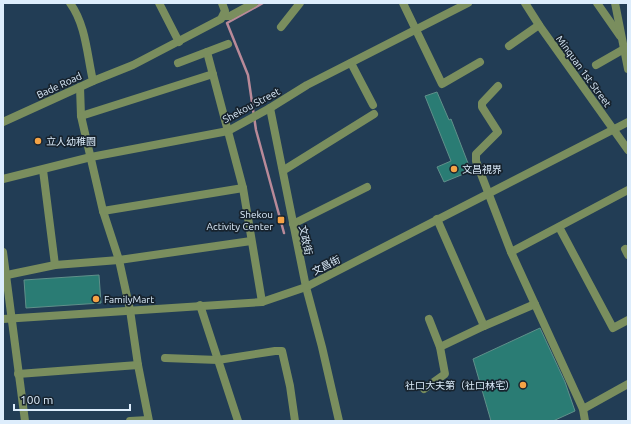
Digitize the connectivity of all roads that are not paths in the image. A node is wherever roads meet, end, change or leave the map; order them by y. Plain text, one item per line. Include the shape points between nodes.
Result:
1 (70, 3) edge
2 (159, 3) edge
3 (222, 3) edge
4 (254, 3) edge
5 (300, 3) edge
6 (403, 3) edge
7 (468, 3) edge
8 (525, 3) edge
9 (597, 3) edge
10 (615, 3) edge
11 (224, 16) junction
12 (539, 25) junction
13 (281, 27) dead end
14 (416, 29) junction
15 (623, 40) junction
16 (179, 42) junction
17 (228, 44) dead end
18 (509, 46) dead end
19 (624, 49) junction
20 (207, 52) junction
21 (480, 62) dead end
22 (178, 63) dead end
23 (351, 63) junction
24 (596, 65) dead end
25 (628, 69) edge
26 (213, 74) junction
27 (93, 81) junction
28 (498, 86) dead end
29 (80, 87) junction
30 (270, 108) junction
31 (81, 116) junction
32 (3, 122) edge
33 (628, 122) edge
34 (614, 130) junction
35 (228, 131) junction
36 (628, 150) edge
37 (91, 157) junction
38 (43, 170) junction
39 (284, 170) junction
40 (3, 180) edge
41 (367, 187) dead end
42 (243, 188) junction
43 (628, 190) edge
44 (488, 193) junction
45 (103, 211) junction
46 (437, 219) junction
47 (293, 224) junction
48 (559, 227) junction
49 (251, 240) junction
50 (3, 252) edge
51 (511, 252) junction
52 (119, 260) junction
53 (55, 265) junction
54 (7, 275) junction
55 (306, 287) junction
56 (262, 302) junction
57 (535, 304) junction
58 (200, 305) junction
59 (130, 310) junction
60 (12, 318) junction
61 (3, 319) edge
62 (429, 320) dead end
63 (628, 320) edge
64 (484, 326) junction
65 (440, 347) junction
66 (165, 358) dead end
67 (218, 360) junction
68 (138, 365) junction
69 (18, 374) junction
70 (628, 384) edge
71 (424, 389) dead end
72 (583, 409) junction
73 (148, 420) edge
74 (25, 421) edge
75 (130, 421) edge
76 (238, 421) edge
77 (295, 421) edge
78 (339, 421) edge
79 (585, 421) edge

1 - 27 street, Bade Road via 82,25
2 - 16 street
3 - 11 street via 225,9
4 - 11 street via 230,16
5 - 13 street
6 - 14 street
7 - 14 street, Shekou Street
8 - 12 street, Minquan 1st Street
9 - 15 street
10 - 15 street
11 - 16 street
12 - 18 street
12 - 34 street, Minquan 1st Street
14 - 21 street via 442,84
14 - 23 street, Shekou Street
15 - 19 street
16 - 27 street
17 - 20 street
19 - 24 street
19 - 25 street
20 - 22 street
20 - 26 street
23 - 30 street, Shekou Street via 307,85
23 - 39 street via 373,109
26 - 31 street
26 - 35 street
27 - 29 street, Bade Road
28 - 44 street via 482,103 498,132 476,154
29 - 31 street
29 - 32 street, Bade Road
30 - 35 street, Shekou Street
30 - 39 street, 文政街
31 - 37 street
33 - 34 street, 文昌街
34 - 36 street, Minquan 1st Street
34 - 44 street, 文昌街
35 - 37 street, Shekou Street
35 - 42 street
37 - 38 street, Shekou Street
37 - 45 street
38 - 40 street, Shekou Street
38 - 53 street
39 - 47 street, 文政街
41 - 47 street
42 - 45 street
42 - 49 street
43 - 48 street
44 - 46 street, 文昌街
44 - 51 street
45 - 52 street
46 - 55 street, 文昌街
46 - 64 street
47 - 55 street, 文政街
48 - 51 street
48 - 63 street via 613,328
49 - 52 street
49 - 56 street
50 - 54 street
51 - 57 street
52 - 53 street
52 - 59 street
53 - 54 street
54 - 60 street
55 - 56 street, 文昌街
55 - 78 street, 文政街
56 - 58 street, 文昌街
57 - 64 street
57 - 72 street
58 - 59 street, 文昌街
58 - 67 street
59 - 60 street, 文昌街
59 - 68 street
60 - 61 street, 文昌街
60 - 69 street
62 - 65 street
64 - 65 street
65 - 71 street via 445,374
66 - 67 street
67 - 76 street
67 - 77 street via 282,351
68 - 69 street
68 - 73 street
69 - 74 street
70 - 72 street
72 - 79 street
73 - 75 street

